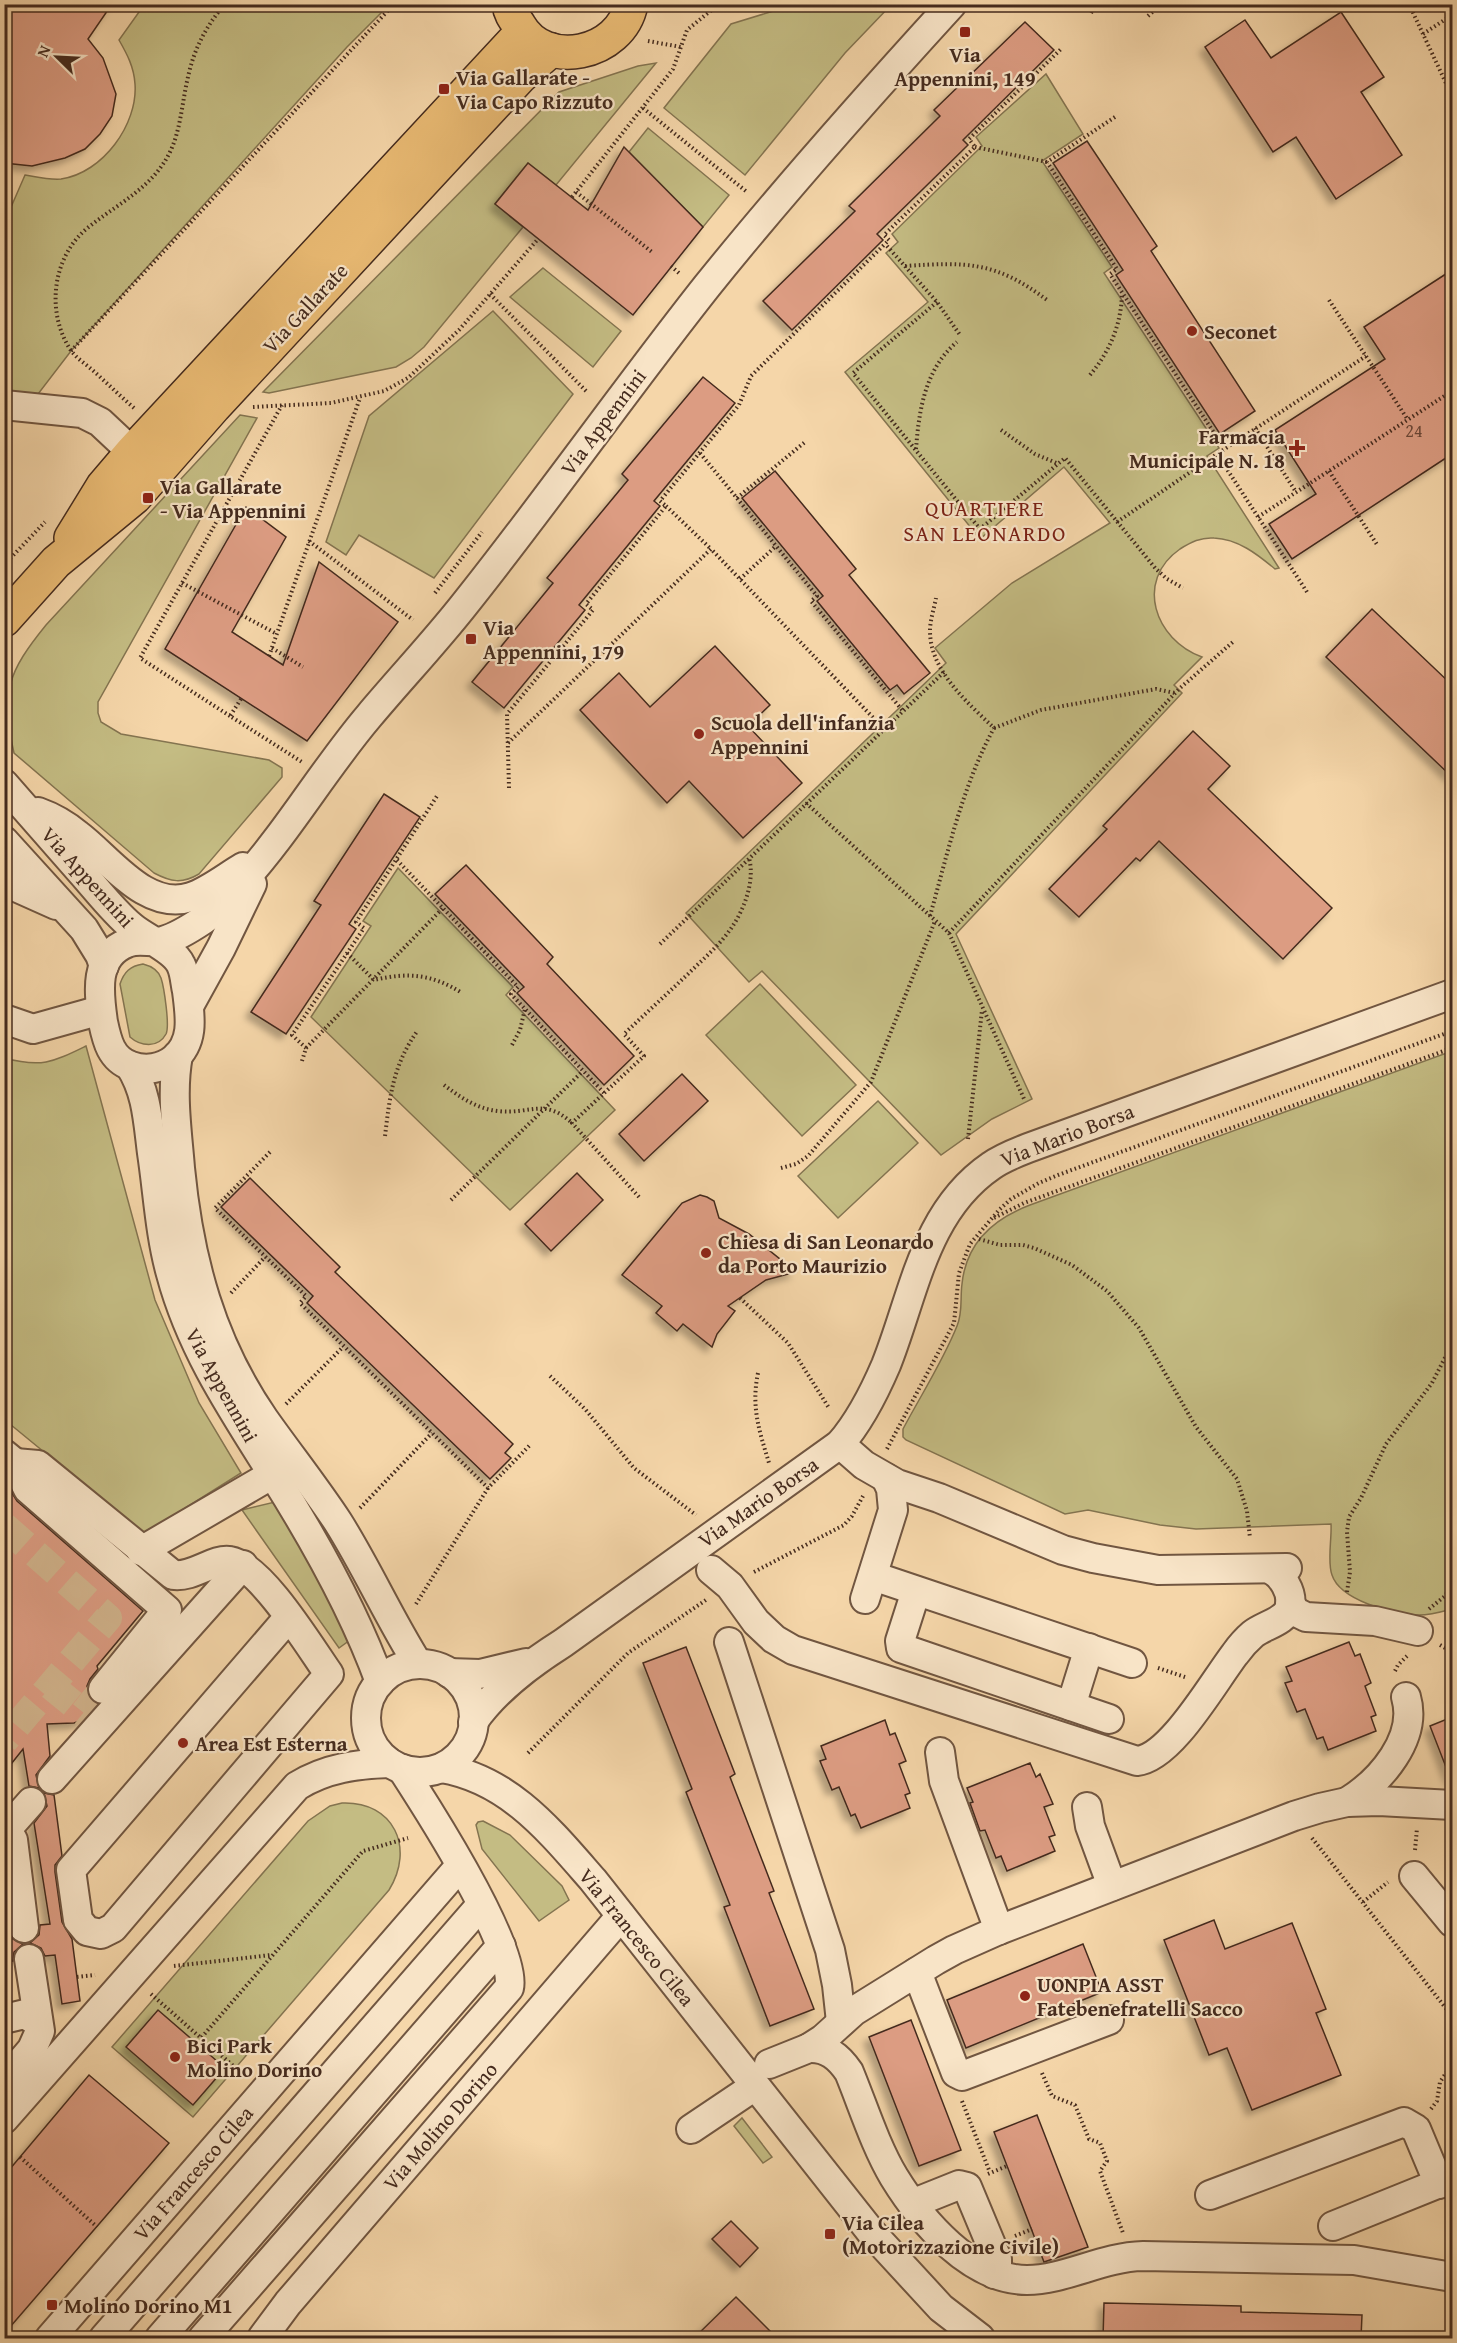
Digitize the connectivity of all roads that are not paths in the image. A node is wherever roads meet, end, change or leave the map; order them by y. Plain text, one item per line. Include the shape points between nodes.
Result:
1 (631, 4) edge
2 (952, 4) edge
3 (516, 18) edge
4 (551, 50) junction
5 (4, 405) edge
6 (132, 452) junction
7 (56, 562) junction
8 (4, 620) edge
9 (4, 784) edge
10 (26, 809) junction
11 (4, 842) edge
12 (268, 852) junction
13 (4, 877) edge
14 (66, 910) junction
15 (152, 942) junction
16 (104, 966) junction
17 (1452, 994) edge
18 (189, 1006) junction
19 (101, 1011) junction
20 (4, 1019) edge
21 (178, 1056) junction
22 (130, 1066) junction
23 (840, 1444) junction
24 (10, 1459) edge
25 (273, 1474) junction
26 (878, 1475) junction
27 (141, 1551) junction
28 (243, 1565) junction
29 (712, 1583) road end
30 (916, 1591) junction
31 (1290, 1604) junction
32 (289, 1617) junction
33 (1418, 1632) dead end
34 (729, 1642) dead end
35 (1089, 1648) junction
36 (542, 1657) junction
37 (1132, 1663) road end
38 (418, 1664) junction
39 (449, 1673) junction
40 (380, 1682) junction
41 (103, 1689) tunnel mouth
42 (1406, 1697) dead end
43 (1071, 1706) junction
44 (1109, 1719) dead end
45 (473, 1723) junction
46 (940, 1752) dead end
47 (396, 1766) junction
48 (441, 1768) junction
49 (52, 1779) dead end
50 (510, 1796) junction
51 (31, 1802) dead end
52 (1347, 1802) junction
53 (1452, 1805) edge
54 (1087, 1807) dead end
55 (6, 1826) edge
56 (460, 1866) junction
57 (1414, 1876) dead end
58 (1112, 1886) junction
59 (482, 1905) junction
60 (621, 1916) junction
61 (1452, 1922) edge
62 (24, 1928) dead end
63 (999, 1930) junction
64 (501, 1946) junction
65 (29, 1959) dead end
66 (917, 1972) junction
67 (4, 2019) edge
68 (1109, 2020) dead end
69 (38, 2022) junction
70 (841, 2022) junction
71 (808, 2048) junction
72 (762, 2075) junction
73 (4, 2082) edge
74 (4, 2119) edge
75 (691, 2129) dead end
76 (1446, 2181) edge
77 (1210, 2196) dead end
78 (914, 2203) junction
79 (1333, 2226) dead end
80 (994, 2274) junction
81 (1452, 2277) edge
82 (50, 2338) edge
83 (104, 2338) edge
84 (160, 2338) edge
85 (203, 2338) edge
86 (262, 2338) edge
87 (980, 2338) edge

1 - 4 main road via 619,29 600,45 576,53
2 - 12 street, Via Appennini via 831,138 710,284 462,608 365,720
3 - 4 main road via 535,43
3 - 6 main road, Via Gallarate
4 - 7 main road, Via Gallarate via 520,77 135,497
5 - 6 street via 82,412 100,422
6 - 7 main road, Via Gallarate via 103,486
7 - 8 main road, Via Gallarate
9 - 10 street, Via Appennini
10 - 12 street, Via Appennini via 51,817 78,834 135,884 167,899 199,894
10 - 15 street, Via Appennini via 124,920
11 - 14 street, Via Appennini
12 - 15 street, Via Appennini via 213,913 179,935
12 - 18 street, Via Appennini
13 - 14 street via 18,888
14 - 16 street, Via Appennini via 91,940
15 - 16 street, Via Appennini via 124,944
15 - 18 street, Via Appennini via 180,961
16 - 19 street, Via Appennini via 98,983
17 - 23 street, Via Mario Borsa via 1028,1148 990,1166 968,1185 942,1219 923,1257 886,1364 858,1420
18 - 21 street, Via Appennini via 190,1031
19 - 20 street via 33,1029
19 - 22 street, Via Appennini via 111,1051
21 - 22 street via 158,1067
21 - 38 street, Via Appennini via 174,1103 182,1186 198,1282 210,1316 224,1350 263,1417 337,1521
22 - 25 street, Via Appennini via 147,1106 162,1230 183,1312 215,1383
23 - 26 street
23 - 36 street, Via Mario Borsa
24 - 27 street via 38,1465
24 - 41 street via 28,1489 167,1610
25 - 27 street
25 - 40 street, Via Appennini via 366,1642
26 - 30 street via 891,1489 893,1510 869,1588
26 - 31 street via 1037,1540 1093,1558 1158,1570 1279,1568 1276,1572 1285,1583
27 - 28 street via 166,1572 182,1576 227,1560
28 - 32 street
28 - 49 street
29 - 31 street via 730,1587 756,1623 793,1650 1137,1761 1153,1756 1173,1739 1251,1636 1284,1615
30 - 35 street
30 - 43 street via 901,1648
31 - 33 street via 1306,1617 1375,1621
32 - 32 street via 71,1870 78,1920 87,1931 101,1934 113,1928 329,1674
34 - 70 street via 830,1950
35 - 37 street
35 - 43 street
36 - 39 street, Via Mario Borsa via 494,1672
36 - 45 street, Via Mario Borsa via 502,1689
38 - 39 street
38 - 40 street via 396,1670
39 - 45 street via 466,1690 472,1703
40 - 47 street via 370,1699 367,1730 380,1755
42 - 52 street via 1409,1718 1401,1743 1372,1784
43 - 44 street
45 - 48 street via 469,1741 460,1754
45 - 50 street, Via Francesco Cilea via 486,1758
46 - 63 street via 945,1781
47 - 48 street via 423,1772
47 - 56 street via 439,1825
47 - 74 street via 365,1764 327,1772 297,1786
48 - 50 street, Via Francesco Cilea via 470,1774
50 - 60 street, Via Francesco Cilea via 568,1851
51 - 55 street
52 - 53 street
52 - 58 street via 1294,1816
54 - 58 street
55 - 62 street via 13,1840
56 - 59 street
56 - 82 street, Via Francesco Cilea
57 - 61 street
58 - 63 street
59 - 64 street
59 - 83 street, Via Francesco Cilea
60 - 72 street, Via Francesco Cilea
60 - 86 street, Via Molino Dorino
63 - 66 street
64 - 84 street
64 - 85 street via 511,1980 503,1997
65 - 69 street
66 - 68 street via 956,2073 966,2076
66 - 70 street
67 - 69 street via 25,2014
69 - 73 street via 40,2031 32,2049
70 - 71 street
71 - 72 street
71 - 78 street via 824,2049 843,2062 894,2177
72 - 75 street
72 - 87 street, Via Francesco Cilea via 898,2264 941,2308
76 - 77 street via 1413,2125 1399,2122
76 - 79 street
78 - 80 street via 959,2255
78 - 80 street via 959,2185 967,2187 997,2259
80 - 81 street via 1029,2280 1131,2256 1354,2260

